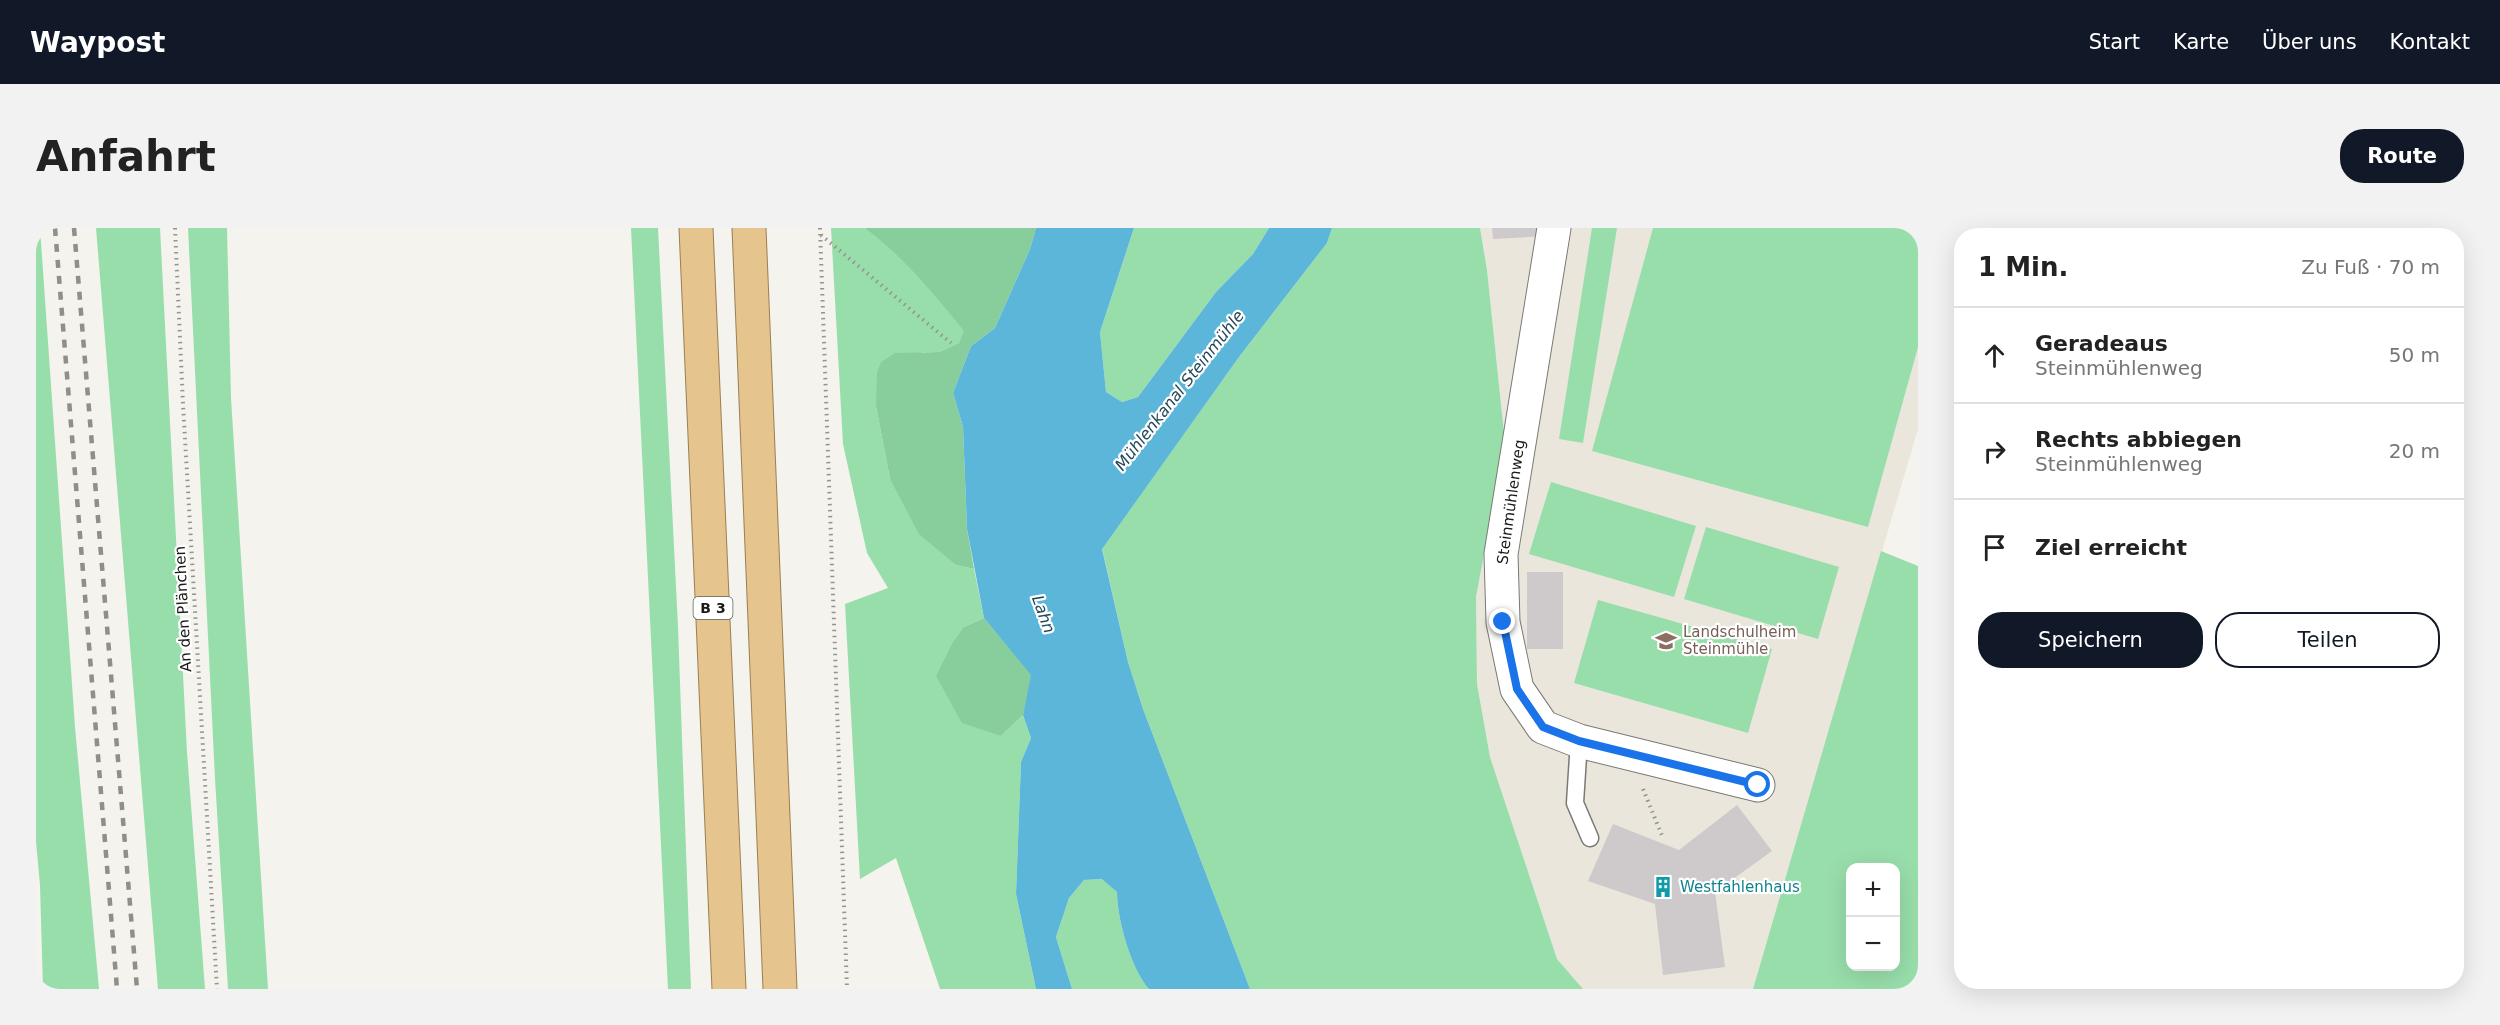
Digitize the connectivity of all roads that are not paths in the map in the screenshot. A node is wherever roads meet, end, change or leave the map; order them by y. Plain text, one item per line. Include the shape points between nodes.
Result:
1 (696, 228) edge
2 (749, 228) edge
3 (1554, 228) edge
4 (1579, 741) junction
5 (1758, 785) dead end
6 (1590, 838) dead end
7 (729, 989) edge
8 (780, 989) edge

1 - 7 highway, B 3
2 - 8 highway
3 - 4 street, Steinmühlenweg via 1501,554 1503,622 1517,689 1543,727
4 - 5 street, Steinmühlenweg
4 - 6 lane via 1575,803

